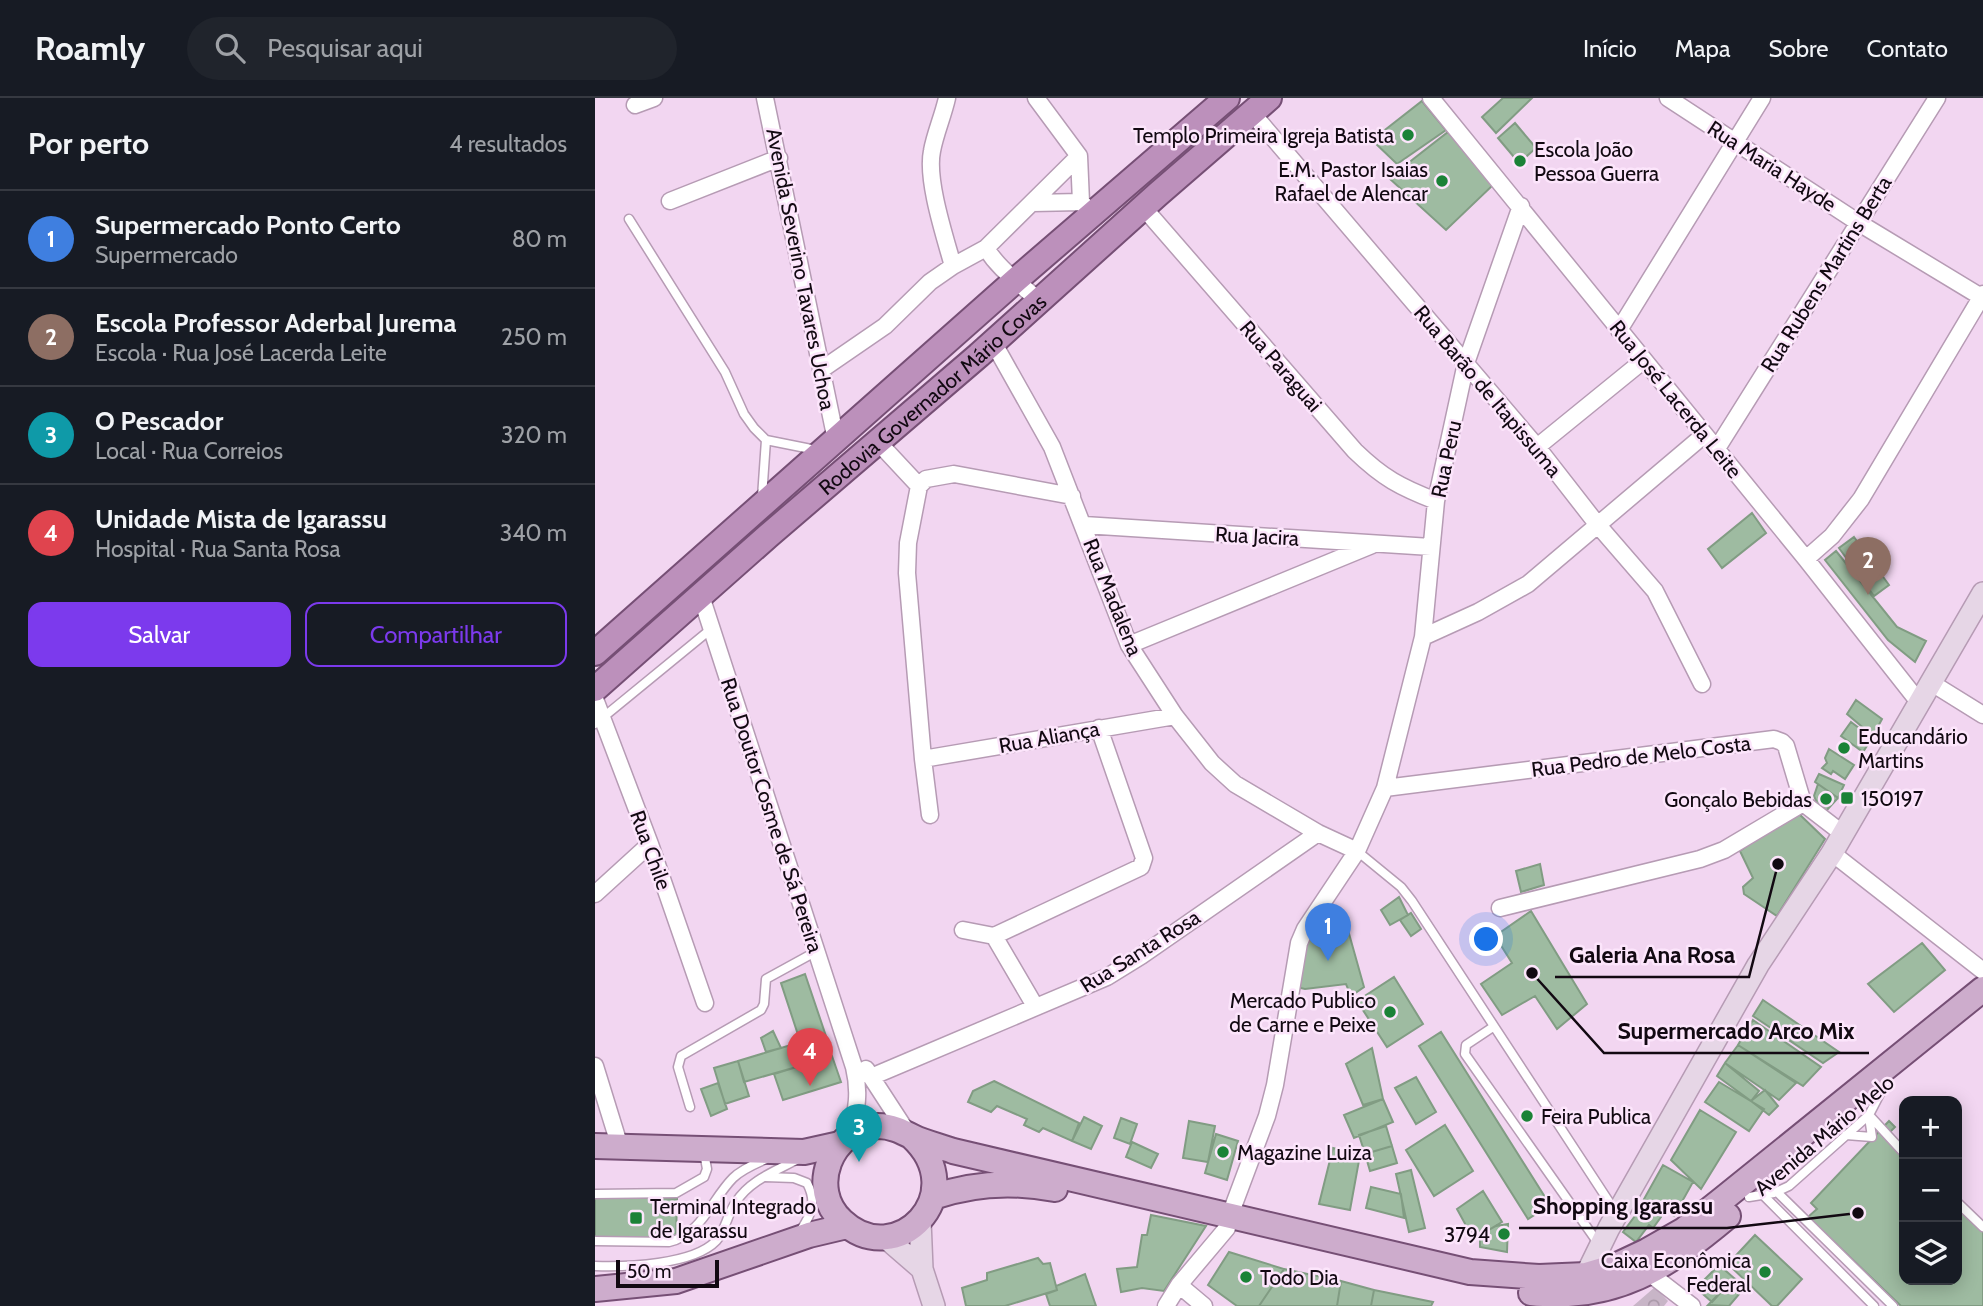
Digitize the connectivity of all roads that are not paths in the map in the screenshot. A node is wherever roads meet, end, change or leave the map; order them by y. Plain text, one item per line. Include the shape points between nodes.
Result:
1 (653, 98) edge
2 (765, 98) edge
3 (947, 98) edge
4 (1037, 98) edge
5 (1227, 98) edge
6 (1431, 98) edge
7 (1668, 98) edge
8 (1762, 98) edge
9 (1931, 100) edge
10 (635, 105) dead end
11 (1260, 105) edge
12 (1735, 142) junction
13 (1079, 156) junction
14 (779, 158) junction
15 (670, 201) dead end
16 (1032, 203) junction
17 (1521, 206) junction
18 (1143, 207) junction
19 (1087, 209) junction
20 (629, 219) dead end
21 (1859, 223) junction
22 (986, 247) junction
23 (953, 266) junction
24 (1017, 279) junction
25 (1982, 296) edge
26 (1039, 301) junction
27 (1619, 330) junction
28 (993, 342) junction
29 (1644, 360) junction
30 (1466, 363) junction
31 (821, 370) junction
32 (1704, 435) junction
33 (766, 440) junction
34 (877, 441) junction
35 (830, 445) junction
36 (1537, 447) junction
37 (1716, 450) junction
38 (919, 486) junction
39 (1072, 496) junction
40 (1436, 501) junction
41 (762, 505) junction
42 (1597, 524) junction
43 (1084, 525) junction
44 (1377, 543) junction
45 (1431, 547) junction
46 (1806, 559) junction
47 (1983, 593) edge
48 (701, 596) junction
49 (711, 629) junction
50 (1423, 637) junction
51 (1129, 645) junction
52 (595, 653) edge
53 (1930, 682) junction
54 (1702, 684) dead end
55 (595, 689) edge
56 (595, 699) edge
57 (1918, 701) junction
58 (1983, 715) edge
59 (1175, 716) junction
60 (599, 720) edge
61 (1099, 728) junction
62 (923, 759) junction
63 (1385, 788) junction
64 (1803, 803) junction
65 (930, 814) dead end
66 (1318, 833) junction
67 (1842, 833) junction
68 (650, 844) junction
69 (1357, 851) junction
70 (1832, 853) junction
71 (595, 894) edge
72 (1500, 908) dead end
73 (963, 930) dead end
74 (994, 936) junction
75 (817, 951) junction
76 (1983, 971) edge
77 (1983, 989) edge
78 (1983, 1001) edge
79 (705, 1003) dead end
80 (1035, 1006) junction
81 (1493, 1027) junction
82 (844, 1034) junction
83 (595, 1066) edge
84 (871, 1077) junction
85 (1886, 1082) junction
86 (690, 1107) dead end
87 (1869, 1115) junction
88 (910, 1135) junction
89 (1846, 1136) junction
90 (835, 1143) junction
91 (595, 1146) edge
92 (1899, 1146) edge
93 (621, 1147) junction
94 (689, 1148) junction
95 (781, 1151) junction
96 (764, 1177) junction
97 (1777, 1192) junction
98 (595, 1194) edge
99 (1756, 1196) junction
100 (933, 1197) junction
101 (1962, 1207) edge
102 (1617, 1213) junction
103 (921, 1220) junction
104 (1229, 1221) junction
105 (847, 1226) junction
106 (1983, 1227) edge
107 (885, 1237) junction
108 (595, 1241) edge
109 (1600, 1246) junction
110 (776, 1248) junction
111 (595, 1266) edge
112 (922, 1269) junction
113 (1649, 1273) junction
114 (1178, 1286) junction
115 (595, 1289) edge
116 (1585, 1291) edge
117 (934, 1306) edge
118 (1166, 1306) edge
119 (1204, 1306) edge
120 (1609, 1306) edge
121 (1692, 1306) edge
122 (1874, 1306) edge
123 (1893, 1306) edge

1 - 10 street
2 - 14 street, Avenida Severino Tavares Uchoa
3 - 23 street via 930,164
4 - 13 street
5 - 19 highway, Rodovia Governador Mário Covas
6 - 17 street, Rua José Lacerda Leite
7 - 12 street, Rua Maria Hayde
8 - 12 street
9 - 21 street, Rua Rubens Martins Berta
11 - 18 highway, Rodovia Governador Mário Covas
11 - 30 street, Rua Barão de Itapissuma
12 - 21 street, Rua Maria Hayde
12 - 27 street
13 - 16 street
13 - 19 street
14 - 15 street
14 - 31 street, Avenida Severino Tavares Uchoa
16 - 19 street
16 - 22 street
17 - 27 street, Rua José Lacerda Leite
17 - 30 street, Rua Peru
18 - 26 highway, Rodovia Governador Mário Covas
18 - 40 street, Rua Paraguai via 1355,451 1400,488
19 - 24 highway, Rodovia Governador Mário Covas
20 - 33 lane via 725,372 747,420
21 - 25 street, Rua Maria Hayde
21 - 37 street, Rua Rubens Martins Berta
22 - 23 street
22 - 24 street via 1003,272
23 - 31 street via 885,326
24 - 26 street
24 - 35 highway, Rodovia Governador Mário Covas
25 - 46 street via 1861,499 1832,536
26 - 28 highway, Rodovia Governador Mário Covas
27 - 29 street, Rua José Lacerda Leite
28 - 34 highway, Rodovia Governador Mário Covas
28 - 39 street, Rua Madalena via 1052,447
29 - 32 street, Rua José Lacerda Leite
29 - 36 street
30 - 36 street, Rua Barão de Itapissuma
30 - 40 street, Rua Peru
31 - 35 street, Avenida Severino Tavares Uchoa
32 - 37 street, Rua José Lacerda Leite
32 - 42 street
33 - 35 lane
33 - 41 lane
34 - 38 street
34 - 48 highway, Rodovia Governador Mário Covas
35 - 41 highway, Rodovia Governador Mário Covas
36 - 42 street, Rua Barão de Itapissuma
37 - 46 street, Rua José Lacerda Leite
38 - 39 street via 926,479 954,474
38 - 62 street via 907,573
39 - 43 street, Rua Madalena
40 - 45 street, Rua Peru
41 - 52 highway, Rodovia Governador Mário Covas
42 - 50 street via 1528,584
42 - 54 street, Rua Barão de Itapissuma via 1655,591
43 - 44 street, Rua Jacira
43 - 51 street, Rua Madalena
44 - 45 street, Rua Jacira
44 - 51 street
45 - 50 street, Rua Peru
46 - 57 street, Rua José Lacerda Leite
47 - 53 main road
48 - 49 street, Rua Doutor Cosme de Sá Pereira
48 - 55 highway, Rodovia Governador Mário Covas
49 - 60 lane
49 - 75 street, Rua Doutor Cosme de Sá Pereira
50 - 63 street, Rua Peru
51 - 59 street, Rua Madalena
53 - 57 main road
53 - 58 street
56 - 60 street, Rua Chile
57 - 67 main road
59 - 61 street, Rua Aliança
59 - 66 street, Rua Madalena via 1235,784
60 - 68 street, Rua Chile
61 - 62 street, Rua Aliança
61 - 74 street via 1144,863
62 - 65 street
63 - 64 street, Rua Pedro de Melo Costa via 1774,739 1786,746
63 - 69 street, Rua Peru
64 - 67 street
64 - 72 street via 1724,850 1700,859
66 - 69 street, Rua Madalena
66 - 80 street, Rua Santa Rosa via 1118,970
67 - 70 main road
68 - 71 street
68 - 79 street, Rua Chile
69 - 81 lane via 1412,901
69 - 104 street, Rua Peru via 1299,943 1275,1085
70 - 76 street
70 - 102 main road via 1758,965
73 - 74 street
74 - 80 street
75 - 82 street, Rua Doutor Cosme de Sá Pereira
75 - 86 lane via 766,979 761,1010 681,1056 678,1067
77 - 116 main road, Avenida Mário Melo via 1683,1230 1613,1267
78 - 85 main road, Avenida Mário Melo
80 - 84 street, Rua Santa Rosa
81 - 102 lane
81 - 109 lane via 1466,1045 1465,1055
82 - 84 street
82 - 90 street via 858,1085 858,1104
83 - 93 street
84 - 88 street
85 - 87 lane
85 - 99 main road, Avenida Mário Melo
87 - 89 lane
87 - 89 lane via 1873,1137
87 - 92 lane
88 - 90 main road via 875,1126
88 - 100 main road via 930,1157
88 - 104 main road via 953,1151
89 - 97 lane
90 - 95 main road
90 - 96 lane
90 - 105 main road via 827,1167 826,1194
91 - 93 main road
93 - 94 main road
94 - 95 main road
94 - 98 lane via 705,1157 707,1169 694,1185 664,1195
95 - 108 lane via 734,1177 695,1228 677,1240
96 - 110 lane via 794,1178 807,1183 813,1194 813,1210 801,1230
96 - 111 lane via 735,1203 718,1238 701,1251 673,1260
97 - 99 lane
97 - 123 lane
99 - 113 main road, Avenida Mário Melo
99 - 122 lane
100 - 103 main road
100 - 104 main road via 984,1184 1037,1185
101 - 106 lane
102 - 109 main road
103 - 107 main road
103 - 112 main road
104 - 114 street, Rua Peru
104 - 116 main road via 1468,1286 1547,1295
105 - 107 main road via 872,1237
105 - 110 main road
107 - 112 main road
109 - 116 main road
110 - 115 main road via 676,1281
112 - 117 main road
113 - 116 main road, Avenida Mário Melo
113 - 120 main road
113 - 121 street
114 - 118 street, Rua Peru
114 - 119 street

